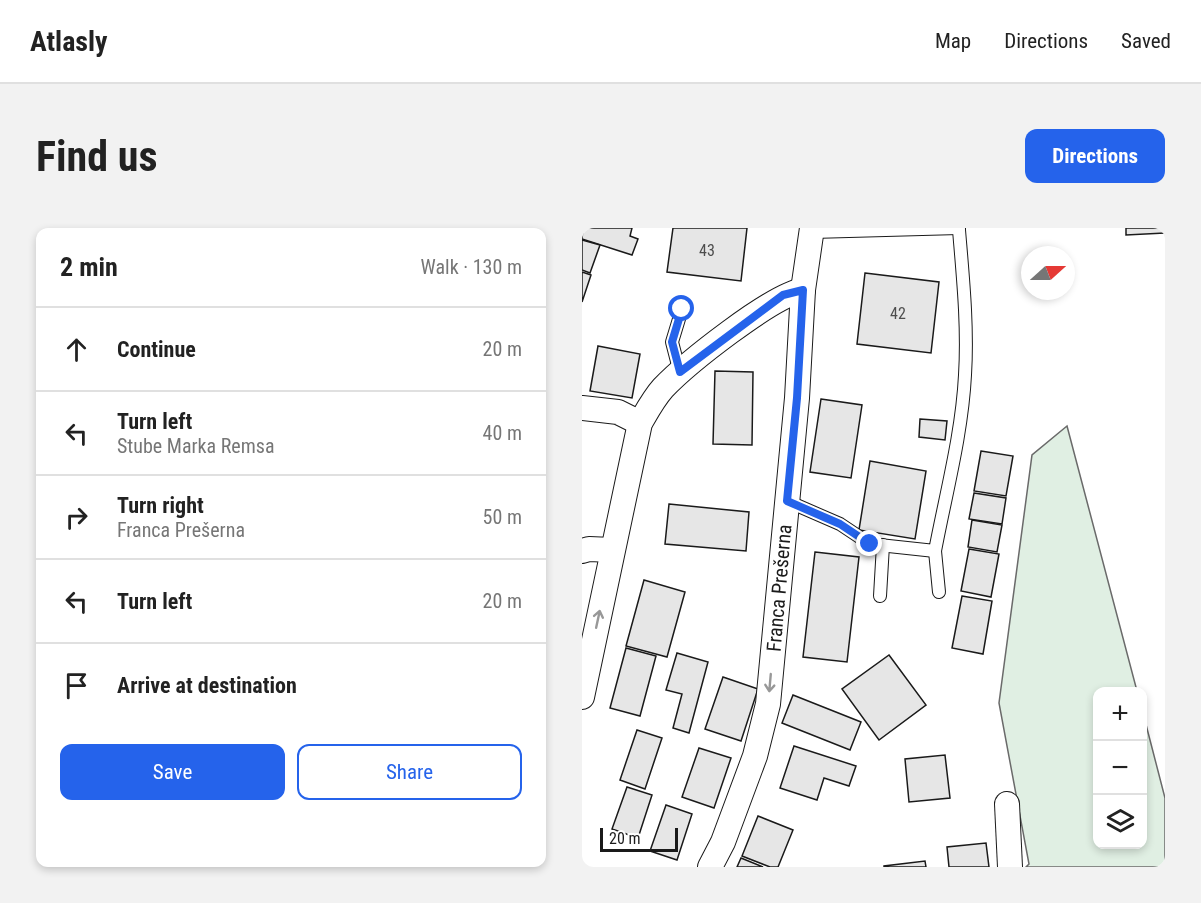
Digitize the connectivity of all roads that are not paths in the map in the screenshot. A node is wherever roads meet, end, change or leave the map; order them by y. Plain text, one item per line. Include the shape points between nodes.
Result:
1 (959, 229) edge
2 (812, 230) edge
3 (803, 290) junction
4 (682, 309) dead end
5 (680, 372) junction
6 (582, 408) edge
7 (640, 423) junction
8 (787, 501) junction
9 (883, 545) junction
10 (612, 550) junction
11 (935, 551) junction
12 (582, 552) edge
13 (939, 592) dead end
14 (880, 596) dead end
15 (582, 697) edge
16 (1007, 804) dead end
17 (710, 867) edge
18 (1010, 867) edge

1 - 2 lane
1 - 11 lane via 966,306 965,378
2 - 3 street, Franca Prešerna
3 - 5 street via 783,295
3 - 8 street, Franca Prešerna
4 - 5 lane via 672,342
5 - 7 street
6 - 7 street via 618,412
7 - 10 street
8 - 9 lane via 840,524 870,544
8 -> 17 street, Franca Prešerna via 768,704 755,756
9 - 11 lane
9 - 14 lane
10 - 12 street
15 -> 10 street
11 - 13 lane
16 - 18 street

